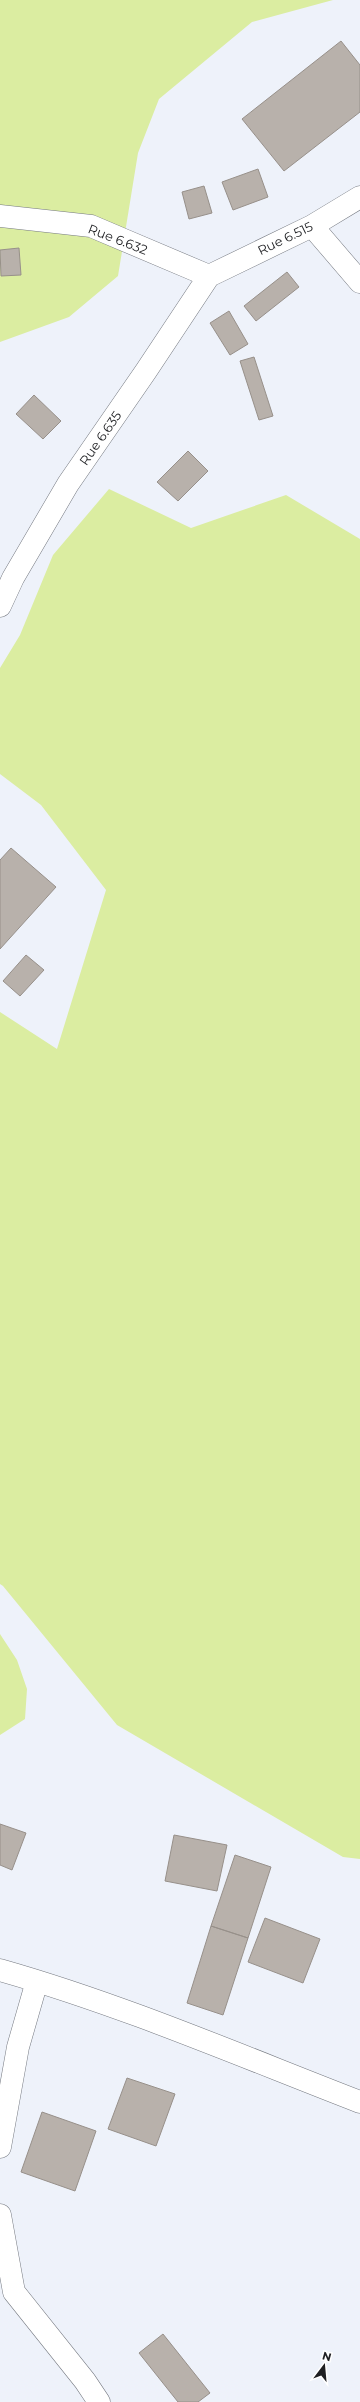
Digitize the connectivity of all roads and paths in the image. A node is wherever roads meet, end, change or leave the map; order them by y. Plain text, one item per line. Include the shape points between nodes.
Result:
1 (360, 197) edge
2 (1, 216) edge
3 (312, 226) junction
4 (209, 276) junction
5 (360, 282) edge
6 (0, 606) edge
7 (0, 1970) edge
8 (37, 1981) junction
9 (360, 2102) edge
10 (0, 2147) edge
11 (0, 2215) edge
12 (99, 2402) edge

1 - 3 street, Rue 6.515
2 - 4 street, Rue 6.632 via 91,226
3 - 4 street, Rue 6.515
3 - 5 street
4 - 6 street, Rue 6.635 via 68,484 13,578
7 - 8 street
8 - 9 street via 190,2036
8 - 10 street via 18,2046
11 - 12 street via 14,2292

